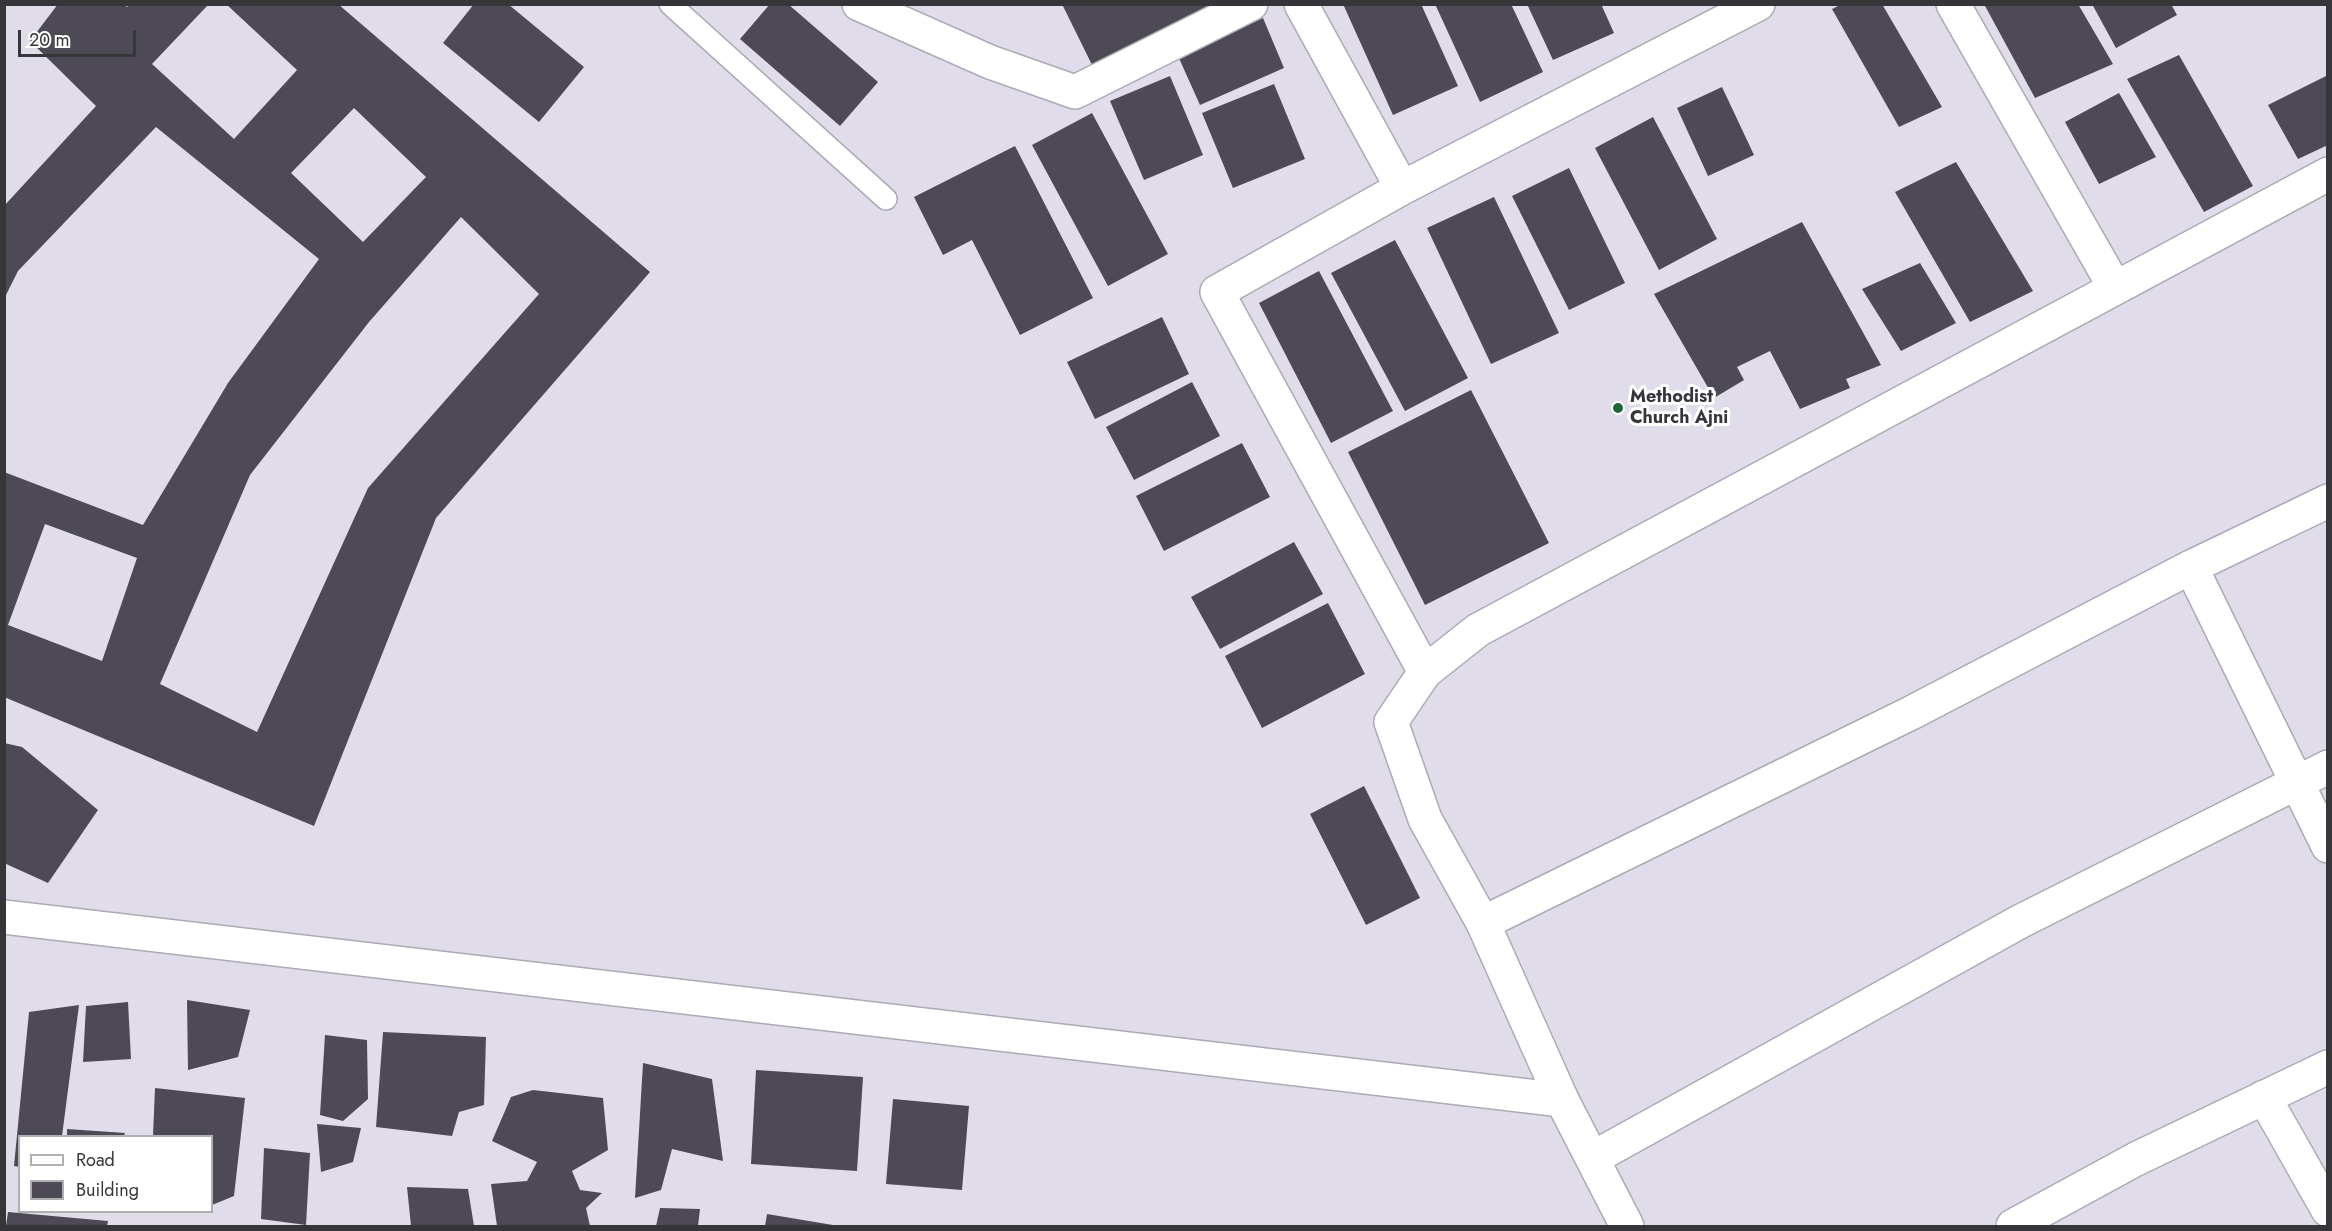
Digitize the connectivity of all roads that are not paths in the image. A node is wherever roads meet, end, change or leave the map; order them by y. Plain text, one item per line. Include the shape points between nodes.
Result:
1 (670, 4) edge
2 (859, 4) edge
3 (1251, 4) edge
4 (1301, 4) edge
5 (1758, 4) edge
6 (1953, 4) edge
7 (2328, 174) edge
8 (1402, 188) junction
9 (886, 199) dead end
10 (2114, 286) junction
11 (2328, 501) edge
12 (2191, 567) junction
13 (1425, 672) junction
14 (2328, 767) edge
15 (2297, 783) junction
16 (2328, 846) edge
17 (4, 917) edge
18 (1483, 923) junction
19 (2328, 1067) edge
20 (2264, 1097) junction
21 (1562, 1100) junction
22 (1593, 1158) junction
23 (2328, 1210) edge
24 (1626, 1227) edge
25 (2013, 1227) edge

1 - 9 lane
2 - 3 street via 990,62 1075,92
4 - 8 street
5 - 8 street
6 - 10 street
7 - 10 street
8 - 13 street via 1217,292
10 - 13 street via 1478,630
11 - 12 street
12 - 15 street
12 - 18 street via 1911,713
13 - 18 street via 1390,722 1425,819
14 - 15 street
15 - 16 street
15 - 22 street via 2021,921
17 - 21 street
18 - 21 street
19 - 20 street
20 - 23 street
20 - 25 street
21 - 22 street
22 - 24 street

